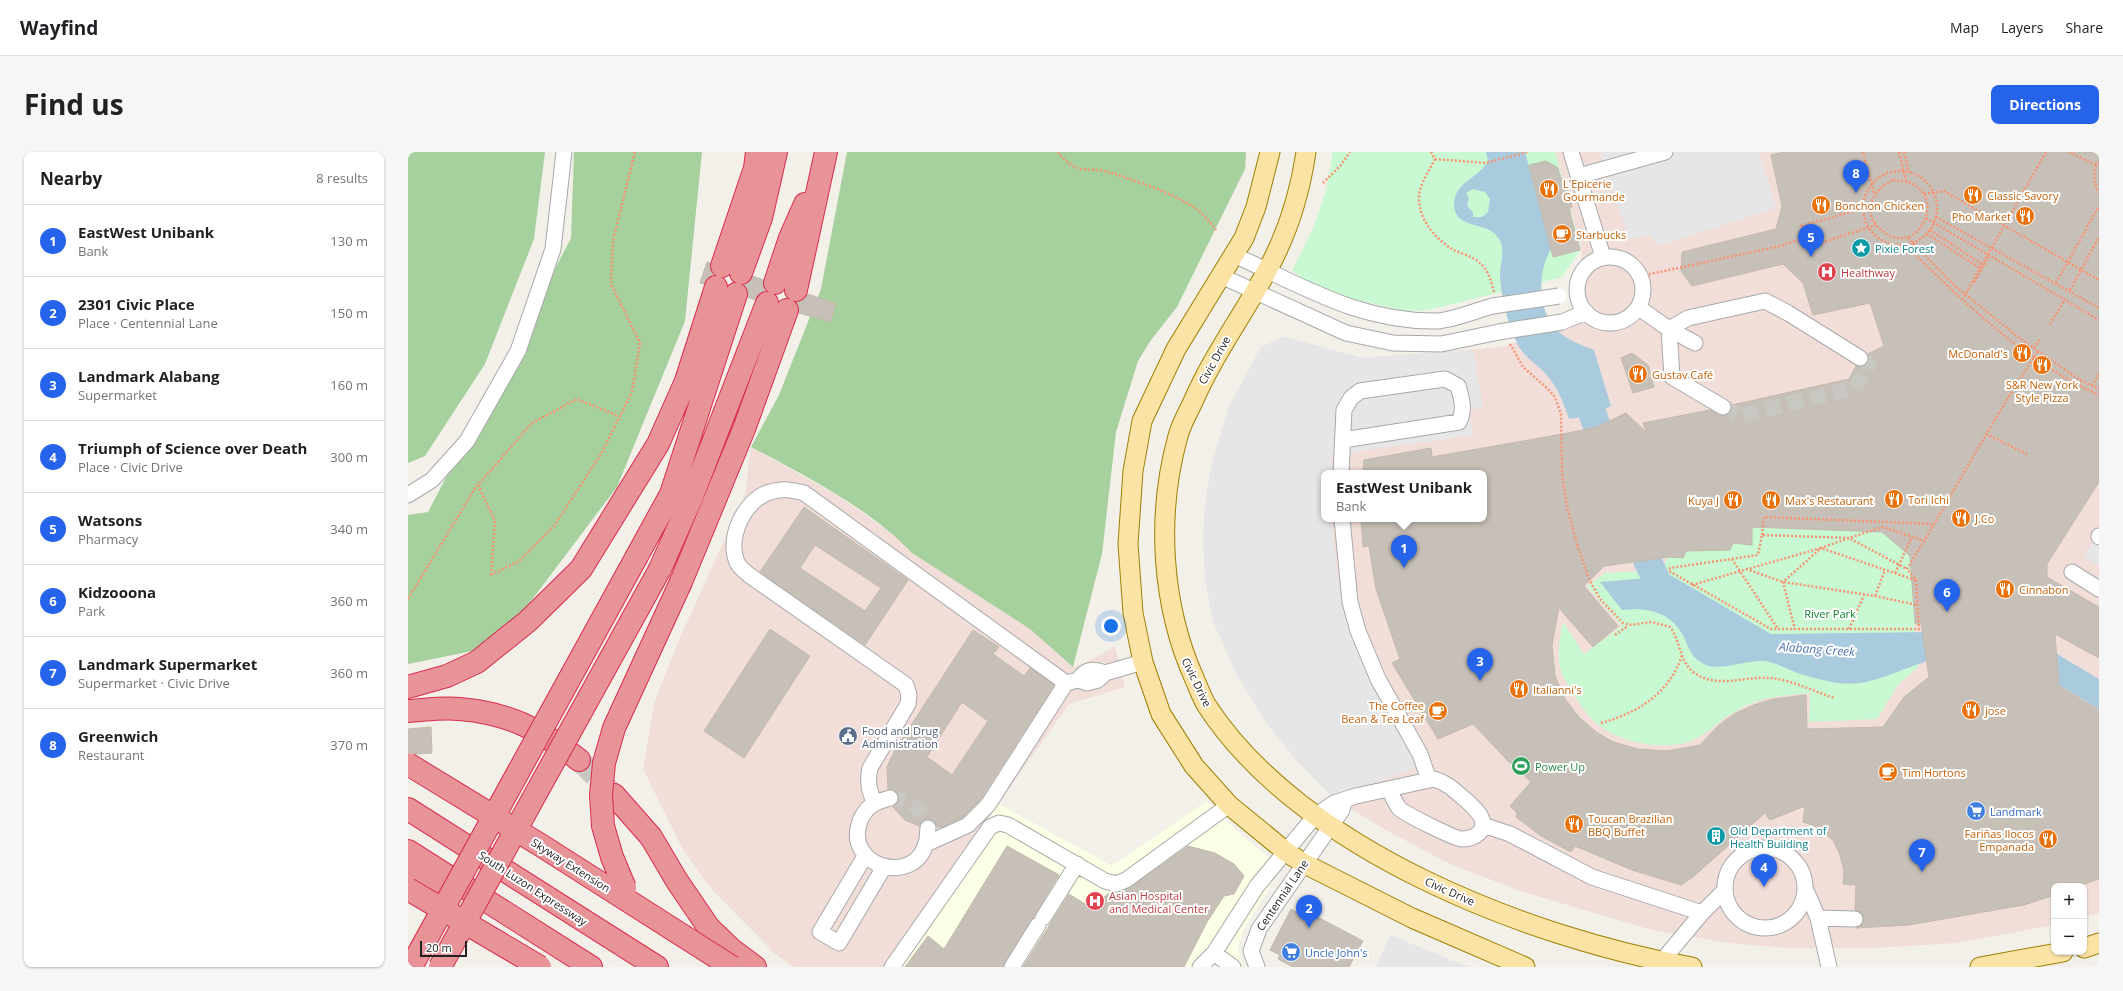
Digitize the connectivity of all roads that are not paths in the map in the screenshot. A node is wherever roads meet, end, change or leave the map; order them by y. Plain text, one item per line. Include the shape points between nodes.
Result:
1 (564, 152) edge
2 (757, 152) edge
3 (776, 152) edge
4 (790, 152) edge
5 (1270, 152) edge
6 (1306, 152) edge
7 (1571, 152) edge
8 (1665, 152) edge
9 (825, 156) edge
10 (1579, 176) junction
11 (761, 218) junction
12 (1234, 255) junction
13 (1603, 257) junction
14 (1268, 270) junction
15 (1221, 276) junction
16 (775, 283) dead end
17 (796, 290) dead end
18 (1577, 290) junction
19 (1255, 291) junction
20 (767, 303) dead end
21 (1639, 308) junction
22 (787, 310) dead end
23 (1586, 312) junction
24 (1670, 329) junction
25 (1695, 342) dead end
26 (1860, 358) tunnel mouth
27 (1723, 407) tunnel mouth
28 (1343, 440) junction
29 (1341, 470) edge
30 (408, 495) edge
31 (1342, 522) edge
32 (2072, 572) dead end
33 (2099, 589) edge
34 (1143, 662) junction
35 (1072, 681) junction
36 (408, 687) edge
37 (408, 711) edge
38 (579, 760) tunnel mouth
39 (408, 764) edge
40 (1429, 780) junction
41 (1389, 789) junction
42 (614, 795) tunnel mouth
43 (890, 798) tunnel mouth
44 (874, 802) junction
45 (1229, 805) junction
46 (408, 809) edge
47 (1322, 822) junction
48 (1483, 825) junction
49 (928, 828) tunnel mouth
50 (926, 844) junction
51 (408, 851) edge
52 (1285, 851) junction
53 (866, 856) junction
54 (1303, 863) junction
55 (1077, 864) junction
56 (884, 867) junction
57 (408, 871) edge
58 (1805, 888) junction
59 (408, 889) edge
60 (1725, 890) junction
61 (1702, 913) junction
62 (1818, 918) junction
63 (1855, 919) dead end
64 (2099, 943) edge
65 (552, 944) junction
66 (2087, 947) edge
67 (1214, 953) junction
68 (2051, 954) edge
69 (1661, 962) junction
70 (1254, 966) edge
71 (411, 967) edge
72 (440, 967) edge
73 (540, 967) edge
74 (592, 967) edge
75 (657, 967) edge
76 (721, 967) edge
77 (732, 967) edge
78 (755, 967) edge
79 (892, 967) edge
80 (1012, 967) edge
81 (1200, 967) edge
82 (1233, 967) edge
83 (1525, 967) edge
84 (1692, 967) edge
85 (1829, 967) edge
86 (1980, 967) edge

1 - 30 street via 553,249 518,351 467,441 432,480
2 - 11 highway via 732,269
3 - 11 highway
4 - 11 highway via 787,164
5 - 12 main road via 1256,207
6 - 14 main road, Civic Drive via 1302,182 1291,220
7 - 10 street
8 - 10 street
9 - 16 highway via 790,238
9 - 17 highway
10 - 13 street
12 - 14 street
12 - 15 main road
13 - 18 street via 1589,263 1580,275
13 - 21 street via 1618,257 1632,263 1641,276 1644,290
14 - 18 street, bridge via 1352,309 1397,318 1439,321 1495,302 1559,296
14 - 19 main road, Civic Drive
15 - 19 street
15 - 34 main road via 1176,349 1142,421 1132,471 1128,544 1133,613
18 - 23 street via 1579,302
19 - 23 street, bridge via 1346,333 1393,343 1441,344 1504,337 1562,322
19 - 47 main road, Civic Drive via 1205,373 1179,433 1170,469 1164,538 1169,596 1183,655 1206,704 1234,743 1272,781
20 - 72 highway, bridge via 691,499 660,569
21 - 23 street via 1630,317 1619,322 1607,323 1595,320
21 - 24 street
22 - 76 highway, bridge via 744,429 681,582 614,728 604,763 601,795 603,826 625,888 649,919
24 - 25 street
24 - 26 street via 1688,318 1765,301
24 - 27 street via 1672,377
28 - 28 street via 1344,410 1351,398 1360,391 1445,379 1458,386 1463,406 1463,415 1459,422
28 - 29 street
31 - 40 street via 1350,602 1358,631 1378,679 1420,754
32 - 33 street
34 - 35 street via 1105,673 1095,669 1084,672
34 - 45 main road via 1161,714 1194,766
35 - 44 street via 804,494 787,489 770,492 754,501 736,532 734,547 738,564 749,575 906,685 908,704 870,768 869,789
35 - 50 street via 988,806 968,824
36 - 71 highway, bridge via 447,676 477,662 528,621 581,569 658,444 726,291 670,494
37 - 38 highway via 459,709 500,714 554,740
39 - 77 highway, Skyway Extension, bridge
40 - 41 street
40 - 48 street via 1445,782 1476,810 1482,818
41 - 47 street via 1334,803
41 - 48 street via 1400,808 1460,840 1474,838 1481,832
42 - 78 highway via 651,837 709,928
43 - 44 street
44 - 53 street via 863,813 857,829 858,841
45 - 52 main road
45 - 55 street via 1121,883 1105,881
46 - 75 highway, South Luzon Expressway
47 - 52 street, Centennial Lane
47 - 54 street, Centennial Lane
47 - 69 main road, Civic Drive via 1423,879 1483,905 1544,929
48 - 61 street via 1510,834 1592,877
49 - 50 street
50 - 56 street via 921,854 910,864 895,868
51 - 65 highway
52 - 54 main road
52 - 67 street, Centennial Lane via 1257,886
53 - 56 street via 873,863
53 - 56 street via 820,932 839,943
54 - 70 street, Centennial Lane via 1259,928 1252,951
54 - 83 main road via 1412,918
55 - 79 street via 1008,825 999,823 990,827
55 - 80 street
57 - 65 highway
58 - 60 street via 1803,901 1791,918 1773,927 1759,928 1746,924 1735,915 1728,903
58 - 60 street via 1803,875 1797,864 1777,849 1764,847 1741,856 1732,865 1726,876
58 - 62 street
59 - 73 highway, bridge
60 - 61 street
61 - 69 street
62 - 63 street
62 - 85 street
64 - 66 main road
65 - 74 highway
67 - 81 street, Centennial Lane
67 - 82 street
68 - 86 main road
69 - 84 main road, Civic Drive

